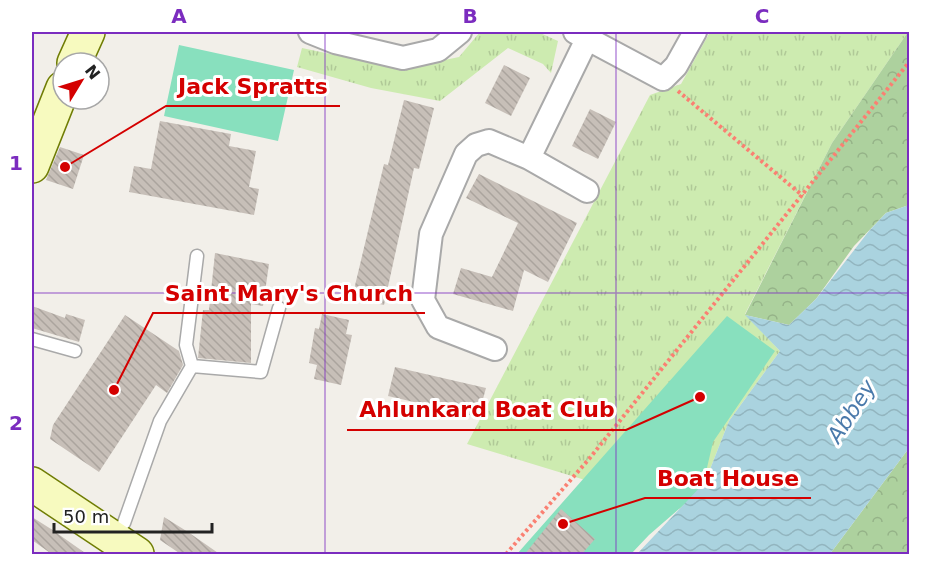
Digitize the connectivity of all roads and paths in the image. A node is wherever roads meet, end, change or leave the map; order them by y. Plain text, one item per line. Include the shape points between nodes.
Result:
1 (88, 32) edge
2 (460, 32) edge
3 (695, 32) edge
4 (315, 33) edge
5 (581, 35) edge
6 (79, 51) edge
7 (909, 62) edge
8 (663, 79) junction
9 (54, 111) edge
10 (529, 158) junction
11 (32, 166) edge
12 (587, 191) dead end
13 (802, 196) junction
14 (197, 256) dead end
15 (279, 308) dead end
16 (32, 339) edge
17 (495, 349) dead end
18 (75, 351) dead end
19 (192, 366) junction
20 (32, 484) edge
21 (123, 544) edge
22 (506, 555) edge

1 - 6 main road
2 - 4 street via 438,50 403,58 335,42
3 - 8 street via 676,66
5 - 8 street
5 - 10 street
7 - 13 path
8 - 13 path
9 - 11 main road
10 - 12 street
10 - 17 street via 489,141 476,145 465,154 431,234 423,300 438,327
13 - 22 path
14 - 19 lane via 186,345
15 - 19 lane via 261,372
16 - 18 lane
19 - 21 lane via 160,421
20 - 21 main road

